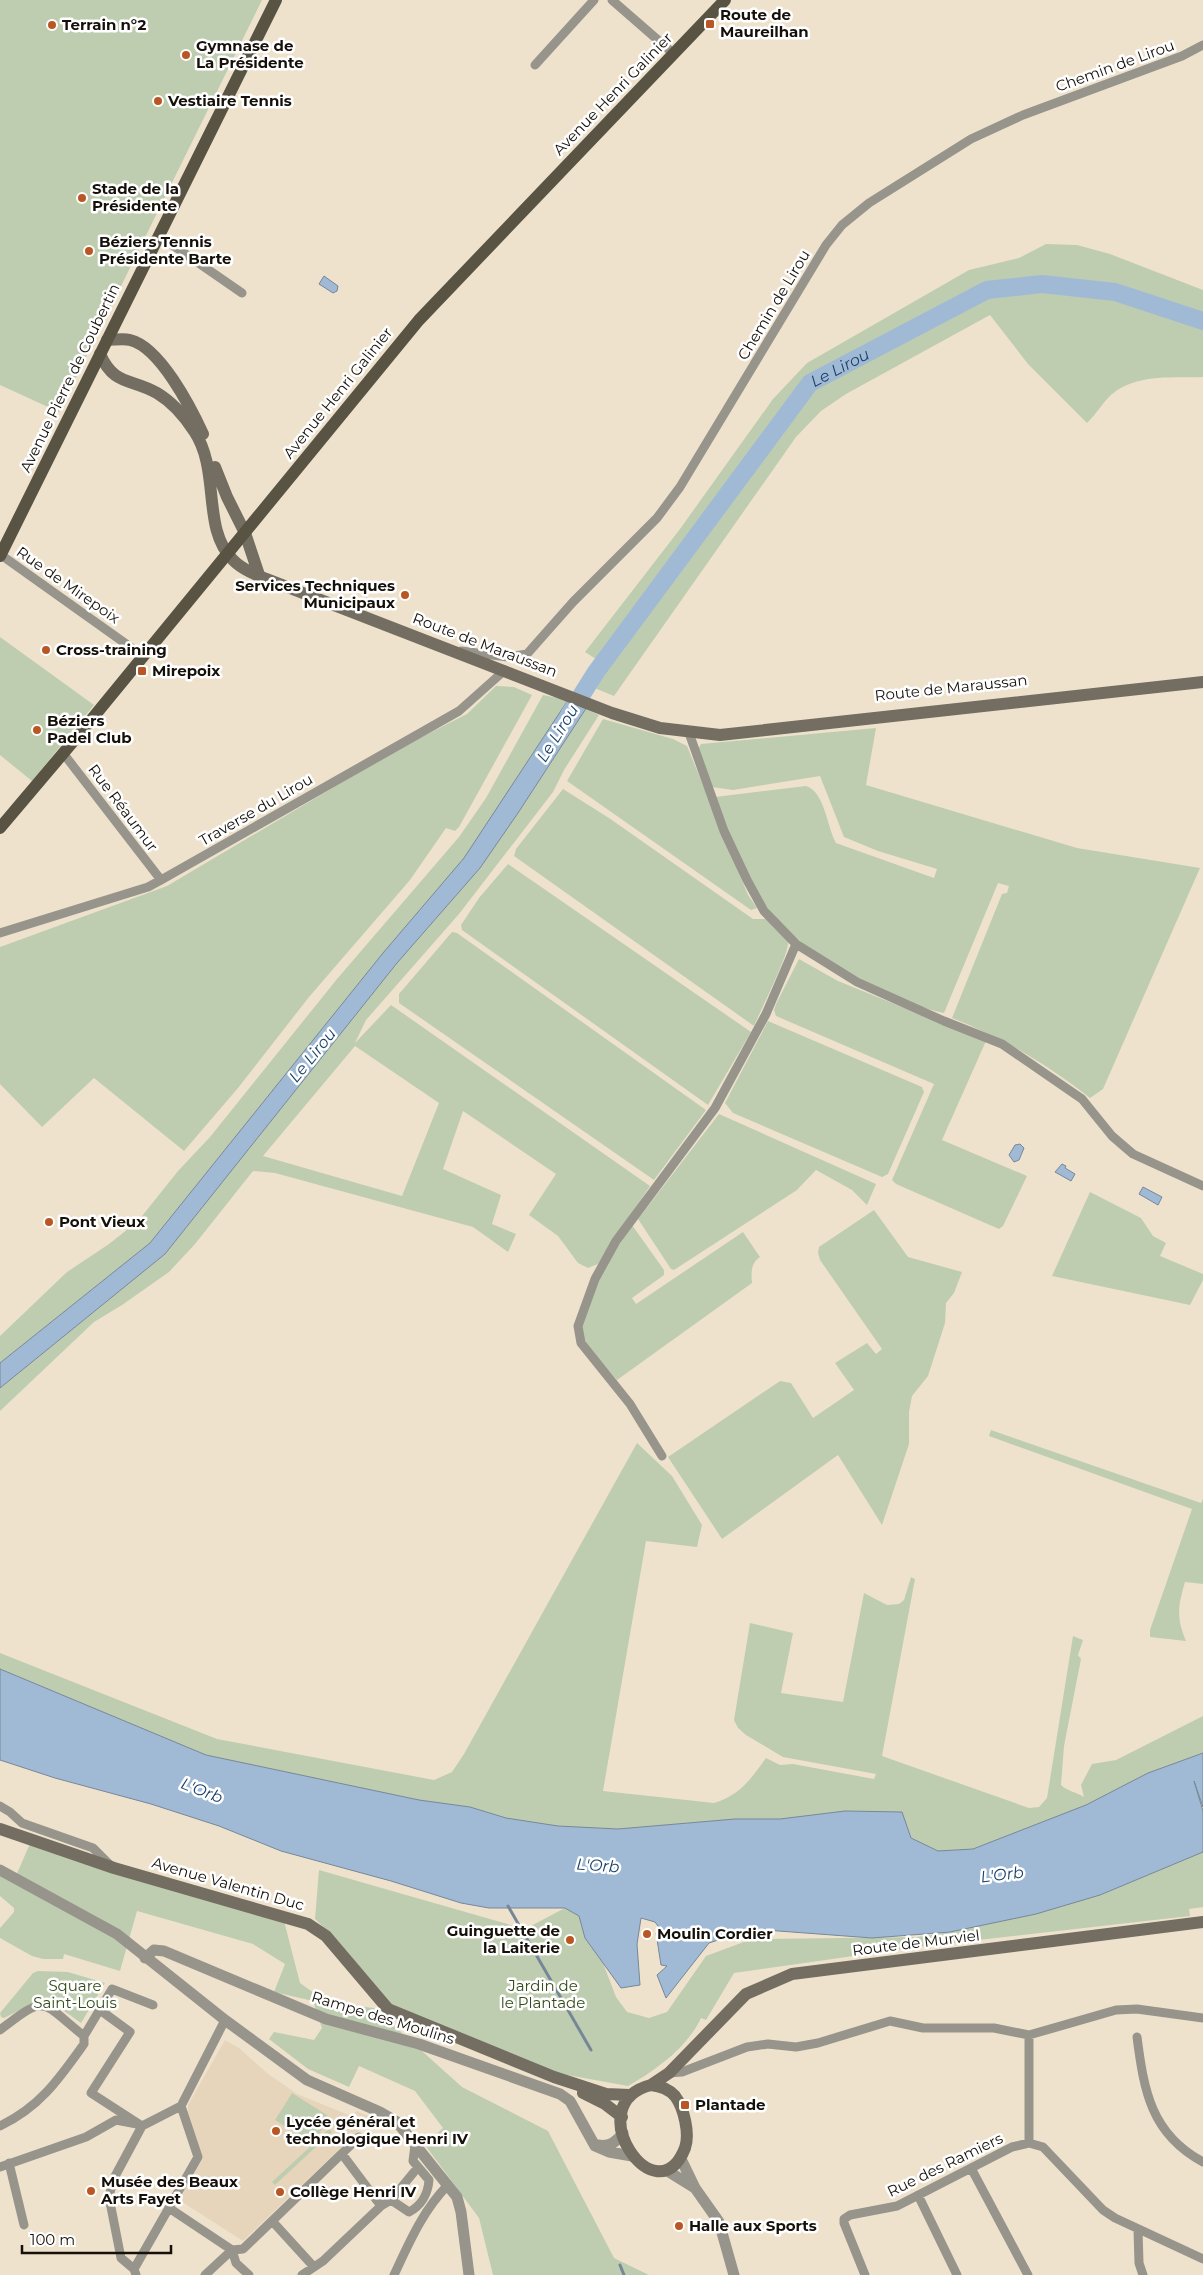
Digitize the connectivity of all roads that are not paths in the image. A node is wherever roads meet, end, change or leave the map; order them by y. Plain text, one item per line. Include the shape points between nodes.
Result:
1 (276, 0) edge
2 (594, 0) edge
3 (612, 0) edge
4 (724, 0) edge
5 (1203, 45) edge
6 (674, 54) junction
7 (535, 65) dead end
8 (158, 235) junction
9 (242, 293) dead end
10 (107, 340) junction
11 (100, 354) junction
12 (245, 533) junction
13 (228, 554) junction
14 (0, 556) edge
15 (259, 575) junction
16 (448, 649) junction
17 (143, 656) junction
18 (505, 670) junction
19 (1203, 676) edge
20 (1203, 682) edge
21 (929, 709) junction
22 (689, 733) junction
23 (63, 753) junction
24 (0, 828) edge
25 (161, 880) junction
26 (0, 933) edge
27 (796, 944) junction
28 (1203, 1186) edge
29 (662, 1456) dead end
30 (0, 1806) edge
31 (0, 1829) edge
32 (114, 1868) junction
33 (0, 1870) edge
34 (1203, 1922) edge
35 (145, 1958) junction
36 (153, 2006) dead end
37 (100, 2010) junction
38 (1203, 2018) edge
39 (225, 2020) junction
40 (0, 2030) edge
41 (1029, 2035) junction
42 (84, 2036) junction
43 (1137, 2037) dead end
44 (669, 2073) junction
45 (554, 2077) junction
46 (657, 2086) junction
47 (630, 2095) junction
48 (181, 2106) junction
49 (622, 2117) junction
50 (0, 2126) edge
51 (142, 2126) junction
52 (623, 2133) junction
53 (359, 2137) dead end
54 (592, 2143) junction
55 (1029, 2143) junction
56 (416, 2145) junction
57 (342, 2154) junction
58 (632, 2156) junction
59 (681, 2159) junction
60 (1203, 2162) edge
61 (4, 2165) edge
62 (971, 2168) junction
63 (666, 2170) junction
64 (414, 2172) dead end
65 (448, 2185) junction
66 (695, 2188) junction
67 (918, 2195) junction
68 (390, 2200) junction
69 (381, 2206) junction
70 (169, 2208) junction
71 (273, 2222) junction
72 (24, 2225) dead end
73 (1138, 2230) junction
74 (232, 2250) junction
75 (1203, 2259) edge
76 (314, 2267) junction
77 (135, 2272) edge
78 (205, 2275) edge
79 (248, 2275) edge
80 (302, 2275) edge
81 (394, 2275) edge
82 (469, 2275) edge
83 (734, 2275) edge
84 (865, 2275) edge
85 (957, 2275) edge
86 (1028, 2275) edge
87 (1143, 2275) edge

1 - 8 main road, Avenue Pierre de Coubertin
2 - 7 street
3 - 6 street
4 - 6 main road, Avenue Henri Galinier
5 - 16 street, Chemin de Lirou via 1182,56 1002,123 862,208 826,245 680,487 657,518 573,602 527,654 508,657
6 - 12 main road, Avenue Henri Galinier via 419,320
8 - 9 street
8 - 10 main road, Avenue Pierre de Coubertin
10 - 11 main road, Avenue Pierre de Coubertin
10 - 12 main road via 130,340 144,346 175,381 191,407
11 - 13 main road via 108,370 170,403 196,433 211,475 215,525
11 - 14 main road, Avenue Pierre de Coubertin
12 - 13 main road, Avenue Henri Galinier
12 - 15 main road
13 - 15 main road, Route de Maraussan
13 - 17 main road, Avenue Henri Galinier
14 - 17 street, Rue de Mirepoix
15 - 16 main road, Route de Maraussan
16 - 18 main road, Route de Maraussan
17 - 23 main road, Avenue Henri Galinier
18 - 22 main road, Route de Maraussan via 660,728
18 - 25 street, Traverse du Lirou via 459,711
19 - 21 main road, Route de Maraussan
20 - 21 main road, Route de Maraussan
21 - 22 main road, Route de Maraussan
22 - 27 street via 724,831 747,880 764,912
23 - 24 main road, Avenue Henri Galinier
23 - 25 street, Rue Réaumur
25 - 26 street, Traverse du Lirou via 148,887
27 - 28 street via 857,982 1002,1044 1082,1099 1112,1136 1133,1154
27 - 29 street via 766,1014 715,1108 616,1241 595,1279 578,1326 581,1343 630,1404
30 - 32 street via 22,1823 93,1848
31 - 32 main road, Avenue Valentin Duc
32 - 45 main road, Avenue Valentin Duc via 308,1924 326,1936 388,2010
33 - 35 street via 110,1931
34 - 44 main road, Route de Murviel via 792,1974 746,1994
35 - 39 street
35 - 54 street, Rampe des Moulins via 154,1950 164,1951 326,2019 419,2044 560,2094 570,2101
36 - 37 street via 112,1989
37 - 42 street
37 - 51 street via 130,2032 91,2093
38 - 41 street via 1137,2009 1116,2010
39 - 48 street
39 - 56 street via 307,2080 397,2122
40 - 42 street via 26,2010 39,2005 50,2008
41 - 44 street via 994,2028 923,2028 890,2021 796,2047 768,2044 747,2047 682,2072
41 - 55 street
42 - 50 street via 84,2044 53,2087 16,2118
43 - 60 street via 1148,2096 1156,2119 1171,2139
44 - 46 main road, Route de Murviel
45 - 47 main road, Avenue Valentin Duc via 606,2094
45 - 49 main road, Avenue Valentin Duc via 605,2104
46 - 47 main road via 637,2088
46 - 59 main road via 675,2096 686,2124 687,2142
47 - 49 main road
48 - 51 street
48 - 70 street via 198,2157
49 - 52 main road
51 - 61 street via 116,2120 86,2137
51 - 77 street via 113,2180 108,2197 121,2258
52 - 54 street via 608,2146
52 - 58 main road
53 - 57 street
54 - 58 street via 609,2152
55 - 62 street, Rue des Ramiers via 1012,2147
55 - 73 street via 1043,2147 1103,2210
56 - 65 street
56 - 68 street via 413,2161 429,2180 428,2190 417,2208 409,2212
57 - 69 street
57 - 71 street
58 - 63 main road via 642,2166
59 - 63 main road
59 - 66 street
61 - 72 street
62 - 67 street, Rue des Ramiers
62 - 86 street
63 - 66 street
64 - 68 street
65 - 81 street via 433,2200 415,2230
65 - 82 street via 457,2197 461,2212
66 - 83 street via 719,2222
67 - 84 street, Rue des Ramiers via 897,2206 850,2214 844,2219
67 - 85 street
68 - 69 street
69 - 76 street
70 - 74 street
70 - 77 street
71 - 74 street via 243,2249
71 - 76 street
73 - 75 street
73 - 87 street via 1139,2262
74 - 78 street
74 - 79 street via 236,2263
76 - 80 street

